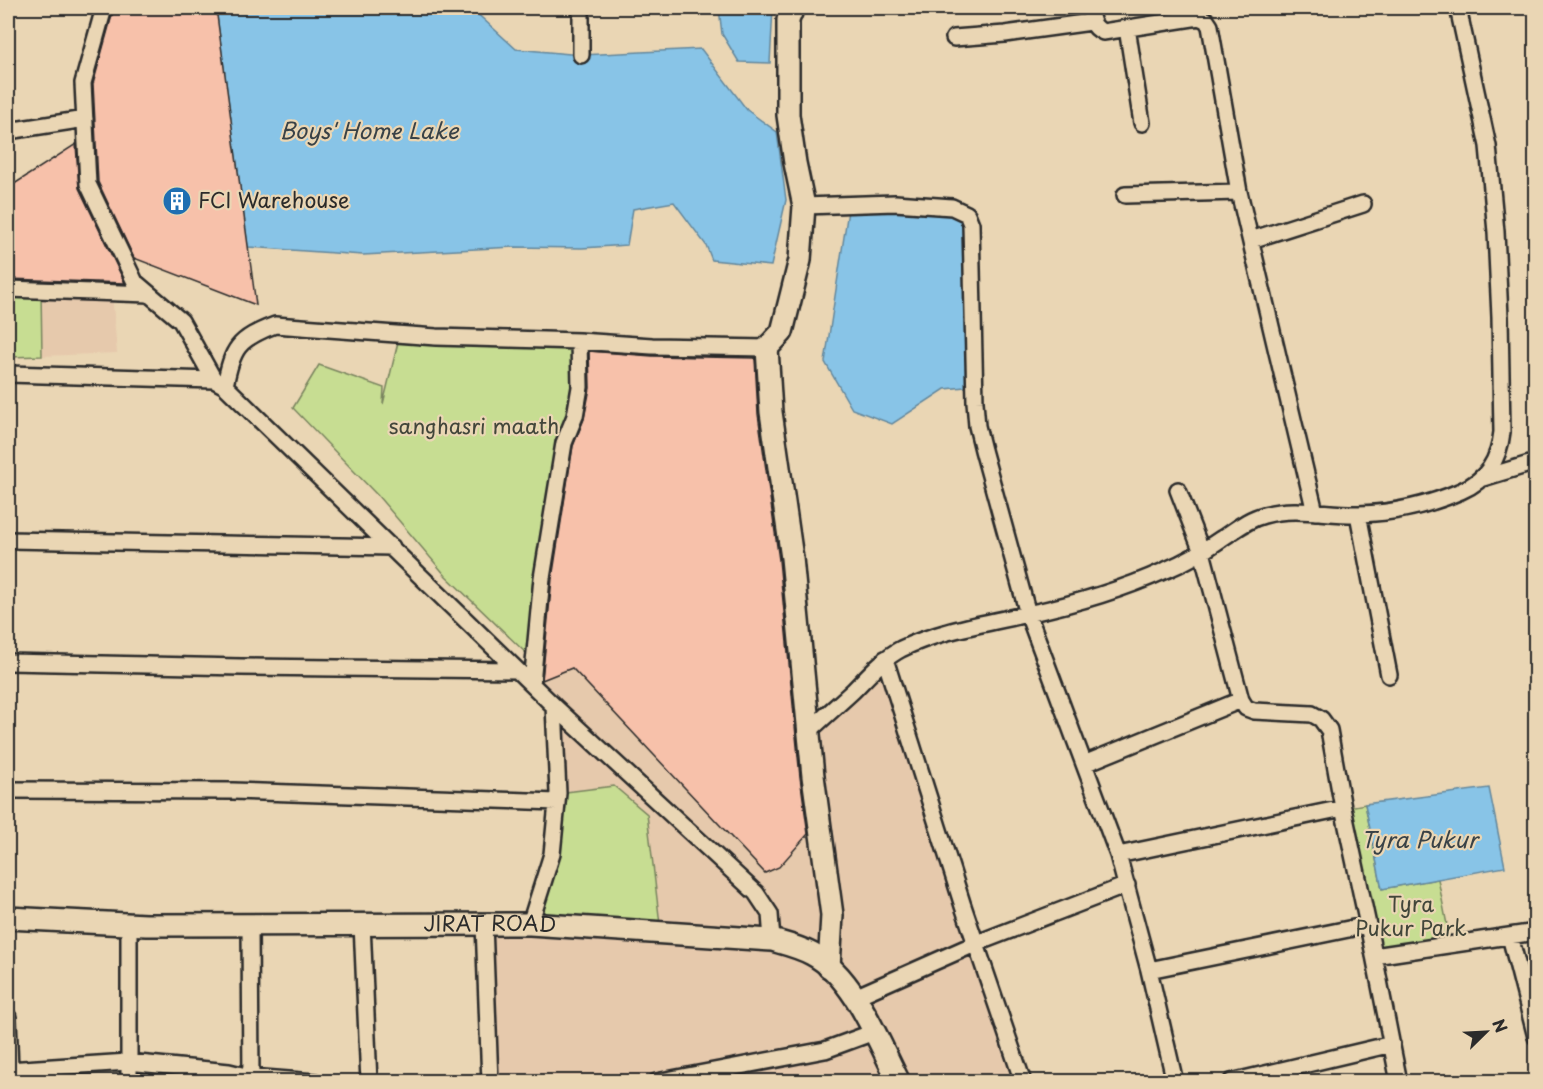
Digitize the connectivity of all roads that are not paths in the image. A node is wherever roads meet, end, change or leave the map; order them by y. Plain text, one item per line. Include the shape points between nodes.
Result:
1 (104, 8) edge
2 (581, 8) edge
3 (793, 8) edge
4 (1458, 8) edge
5 (1091, 15) edge
6 (1126, 28) junction
7 (954, 38) dead end
8 (581, 55) dead end
9 (85, 119) junction
10 (1142, 123) dead end
11 (8, 131) edge
12 (1239, 192) junction
13 (1125, 195) dead end
14 (1363, 204) dead end
15 (804, 206) junction
16 (1251, 240) junction
17 (8, 289) edge
18 (149, 294) junction
19 (579, 341) junction
20 (767, 348) junction
21 (8, 375) edge
22 (220, 383) junction
23 (1536, 462) edge
24 (1484, 478) junction
25 (1178, 490) dead end
26 (1315, 512) junction
27 (1358, 514) junction
28 (8, 540) edge
29 (392, 547) junction
30 (1202, 552) junction
31 (1029, 614) junction
32 (885, 659) junction
33 (8, 662) edge
34 (517, 670) junction
35 (1389, 675) dead end
36 (532, 684) junction
37 (1240, 700) junction
38 (554, 706) junction
39 (809, 731) junction
40 (1084, 764) junction
41 (8, 789) edge
42 (557, 802) junction
43 (1342, 808) junction
44 (1118, 855) junction
45 (1127, 885) junction
46 (8, 918) edge
47 (129, 924) junction
48 (250, 924) junction
49 (362, 924) junction
50 (484, 924) junction
51 (530, 924) junction
52 (1368, 925) junction
53 (1536, 932) edge
54 (1510, 936) junction
55 (772, 940) junction
56 (976, 943) junction
57 (1374, 956) junction
58 (829, 967) junction
59 (1149, 970) junction
60 (855, 997) junction
61 (8, 1017) edge
62 (874, 1032) junction
63 (1536, 1037) edge
64 (1392, 1044) junction
65 (128, 1062) junction
66 (9, 1070) edge
67 (251, 1079) edge
68 (129, 1082) edge
69 (315, 1082) edge
70 (369, 1082) edge
71 (490, 1082) edge
72 (656, 1082) edge
73 (899, 1082) edge
74 (1023, 1082) edge
75 (1175, 1082) edge
76 (1231, 1082) edge
77 (1399, 1082) edge

1 - 9 street via 83,83
2 - 8 street
3 - 15 main road via 788,20 788,115
4 - 24 street via 1488,146 1496,243 1502,432 1493,466
5 - 6 street via 1097,29 1103,32
5 - 7 street via 1005,34
6 - 10 street
6 - 12 street via 1199,16 1206,20
9 - 11 street
9 - 18 street via 88,184 135,282
12 - 13 street
12 - 16 street
14 - 16 street
15 - 20 main road via 800,260 782,333
15 - 31 street via 895,203 952,207 967,214 971,224 977,426
16 - 26 street
17 - 18 street
18 - 22 street via 181,321
19 - 20 street
19 - 22 street via 436,337 274,325 242,344 230,359
19 - 36 street via 580,387 558,477 542,578
20 - 39 main road via 771,412 792,558
21 - 22 street
22 - 29 street
23 - 24 street
24 - 27 street via 1426,504
25 - 30 street
26 - 27 street
26 - 30 street via 1289,510 1263,515
27 - 35 street
28 - 29 street
29 - 34 street
30 - 31 street via 1166,571
30 - 37 street
31 - 32 street via 969,625 901,649
31 - 40 street
32 - 39 street
32 - 56 street
33 - 34 street
34 - 36 street
36 - 38 street
37 - 40 street
37 - 43 street via 1254,711 1312,714 1322,719 1329,730
38 - 42 street
38 - 55 street via 756,893 770,914
39 - 58 main road via 832,915
40 - 44 street
41 - 42 street via 233,791
42 - 51 street via 552,854
43 - 44 street
43 - 52 street
44 - 45 street
45 - 56 street
45 - 59 street
46 - 47 main road, JIRAT ROAD
47 - 48 main road, JIRAT ROAD
47 - 65 street
48 - 49 main road, JIRAT ROAD
48 - 67 street
49 - 50 main road, JIRAT ROAD
49 - 70 street
50 - 51 main road, JIRAT ROAD
50 - 71 street
51 - 55 main road, JIRAT ROAD
52 - 57 street
52 - 59 street
53 - 54 street
54 - 57 street
54 - 63 street
55 - 58 main road, JIRAT ROAD via 814,955
56 - 60 street
56 - 74 street
57 - 64 street
58 - 60 main road, JIRAT ROAD
59 - 75 street
60 - 62 main road, JIRAT ROAD
61 - 66 street
62 - 72 street via 825,1050
62 - 73 main road, JIRAT ROAD
64 - 76 street
64 - 77 street
65 - 66 street
65 - 67 street via 229,1072
65 - 68 street
67 - 69 street

